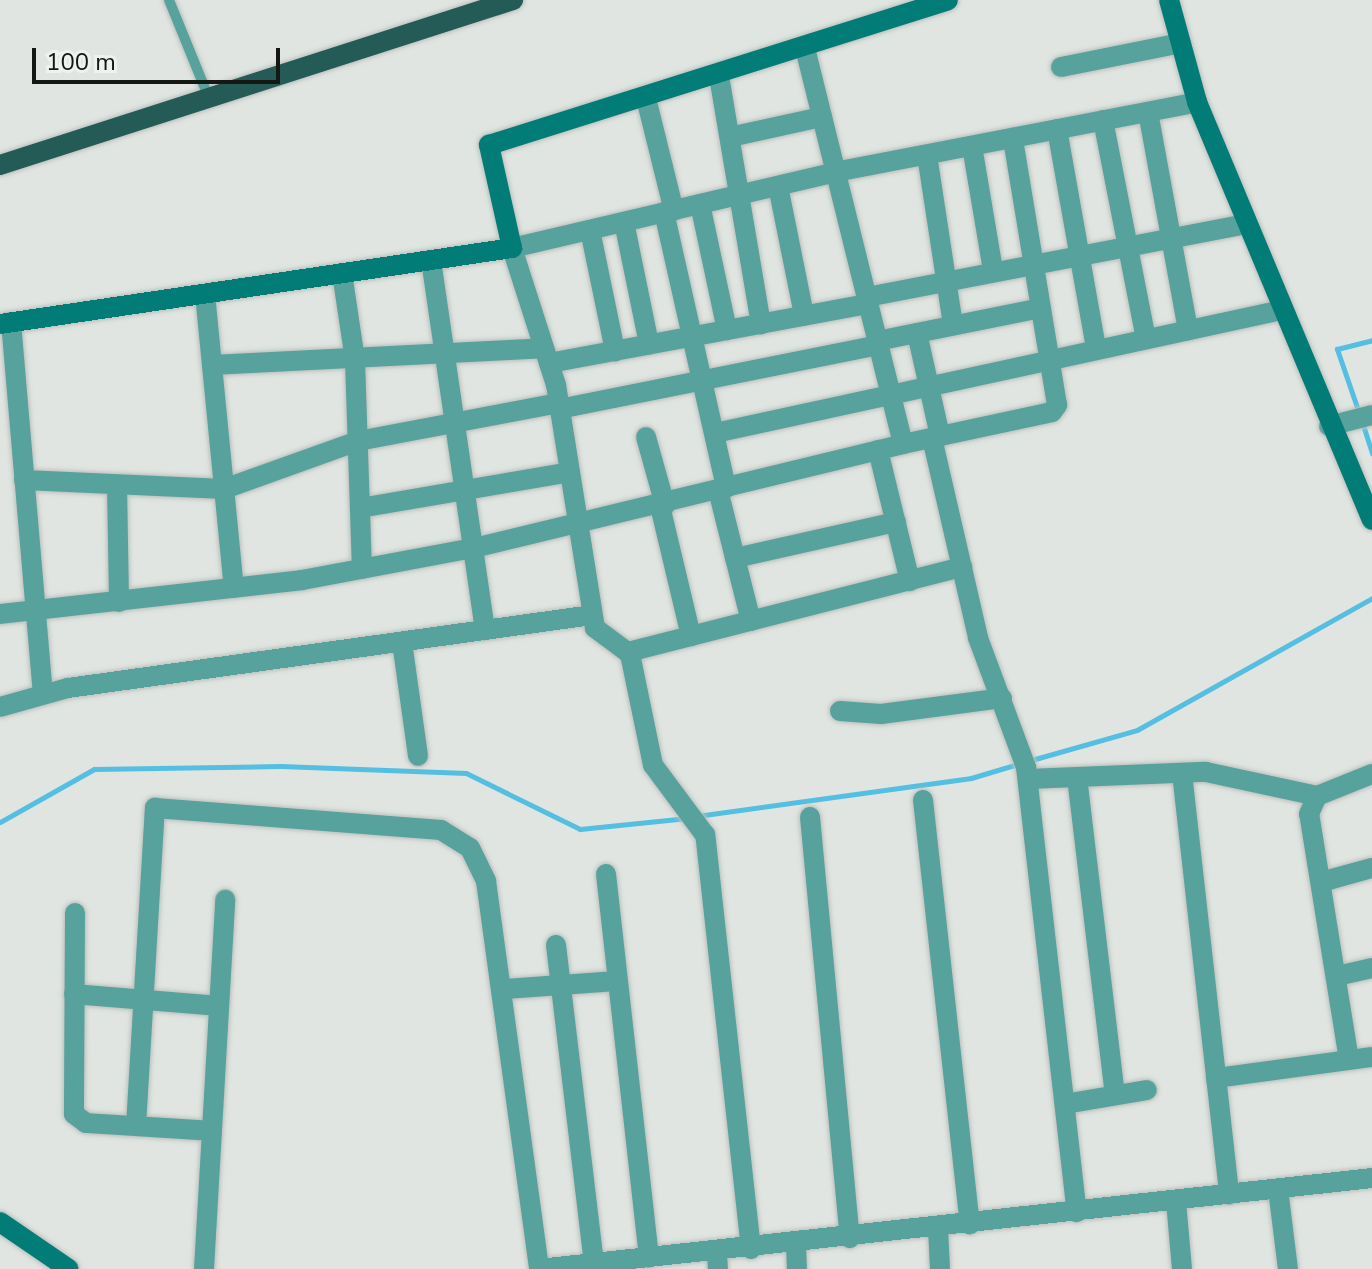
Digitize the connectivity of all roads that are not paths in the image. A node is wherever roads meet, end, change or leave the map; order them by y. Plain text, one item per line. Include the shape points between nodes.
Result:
1 (169, 0) edge
2 (513, 0) edge
3 (948, 0) edge
4 (1169, 0) edge
5 (1181, 43) junction
6 (806, 51) junction
7 (1061, 67) dead end
8 (719, 76) junction
9 (646, 98) junction
10 (209, 99) junction
11 (1197, 102) junction
12 (1148, 112) junction
13 (822, 117) junction
14 (1103, 120) junction
15 (1057, 129) junction
16 (730, 137) junction
17 (1013, 138) junction
18 (972, 146) junction
19 (927, 155) junction
20 (0, 165) edge
21 (835, 172) junction
22 (778, 186) junction
23 (739, 195) junction
24 (700, 204) junction
25 (669, 212) junction
26 (624, 222) junction
27 (1247, 224) junction
28 (590, 230) junction
29 (1173, 237) junction
30 (1126, 245) junction
31 (512, 248) junction
32 (1079, 254) junction
33 (431, 260) junction
34 (1031, 262) junction
35 (993, 270) junction
36 (342, 273) junction
37 (947, 280) junction
38 (205, 294) junction
39 (867, 301) junction
40 (1040, 308) junction
41 (1282, 310) junction
42 (804, 315) junction
43 (5, 323) edge
44 (761, 324) junction
45 (953, 325) junction
46 (727, 330) junction
47 (1188, 330) junction
48 (917, 333) junction
49 (695, 336) junction
50 (1146, 339) junction
51 (878, 343) junction
52 (649, 344) junction
53 (1096, 349) junction
54 (615, 351) junction
55 (447, 355) junction
56 (546, 355) junction
57 (1050, 359) junction
58 (355, 360) junction
59 (212, 365) junction
60 (703, 380) junction
61 (930, 387) junction
62 (891, 396) junction
63 (559, 406) junction
64 (1368, 415) edge
65 (459, 422) junction
66 (1334, 424) junction
67 (715, 433) junction
68 (646, 437) dead end
69 (936, 437) junction
70 (358, 441) junction
71 (903, 444) junction
72 (878, 450) junction
73 (570, 472) junction
74 (24, 480) junction
75 (117, 485) junction
76 (224, 489) junction
77 (722, 489) junction
78 (469, 490) junction
79 (662, 506) junction
80 (360, 508) junction
81 (1372, 520) edge
82 (896, 522) junction
83 (579, 528) junction
84 (478, 547) junction
85 (735, 558) junction
86 (962, 567) junction
87 (362, 569) junction
88 (910, 581) junction
89 (234, 588) junction
90 (119, 602) junction
91 (34, 611) junction
92 (0, 614) edge
93 (592, 615) junction
94 (751, 621) junction
95 (485, 630) junction
96 (691, 636) junction
97 (402, 642) junction
98 (628, 652) junction
99 (43, 694) junction
100 (1002, 698) junction
101 (0, 707) edge
102 (840, 711) dead end
103 (418, 756) dead end
104 (1025, 765) junction
105 (1182, 773) junction
106 (1372, 774) edge
107 (1077, 777) junction
108 (1317, 796) junction
109 (923, 800) dead end
110 (810, 817) dead end
111 (1372, 868) edge
112 (606, 874) dead end
113 (1321, 882) junction
114 (225, 900) dead end
115 (75, 913) dead end
116 (556, 945) dead end
117 (1372, 968) edge
118 (1337, 976) junction
119 (617, 981) junction
120 (561, 986) junction
121 (505, 989) junction
122 (74, 994) junction
123 (141, 997) junction
124 (219, 1006) junction
125 (1372, 1057) edge
126 (1349, 1060) junction
127 (1216, 1078) junction
128 (1147, 1090) dead end
129 (1115, 1095) junction
130 (1065, 1104) junction
131 (136, 1126) junction
132 (212, 1131) junction
133 (1371, 1182) edge
134 (1278, 1189) junction
135 (1229, 1194) junction
136 (1176, 1201) junction
137 (1077, 1212) junction
138 (0, 1222) edge
139 (970, 1224) junction
140 (938, 1228) junction
141 (850, 1238) junction
142 (796, 1244) junction
143 (751, 1249) junction
144 (717, 1261) edge
145 (49, 1262) edge
146 (638, 1262) edge
147 (594, 1263) junction
148 (539, 1268) edge
149 (69, 1269) edge
150 (204, 1269) edge
151 (797, 1269) edge
152 (940, 1269) edge
153 (1182, 1269) edge
154 (1288, 1269) edge

1 - 10 lane
2 - 10 main road
3 - 6 main road
4 - 5 main road
5 - 7 street
5 - 11 main road
6 - 8 main road
6 - 13 street
8 - 9 main road
8 - 16 street
9 - 25 street
9 - 31 main road via 489,145
10 - 20 main road
11 - 12 street
11 - 27 main road
12 - 14 street
12 - 29 street
13 - 16 street
13 - 21 street
14 - 15 street
14 - 30 street
15 - 17 street
15 - 32 street
16 - 23 street
17 - 18 street
17 - 34 street
18 - 19 street
18 - 35 street
19 - 21 street
19 - 37 street
21 - 22 street
21 - 39 street
22 - 23 street
22 - 42 street
23 - 24 street
23 - 44 street
24 - 25 street
24 - 46 street
25 - 26 street
25 - 49 street
26 - 28 street
26 - 52 street
27 - 29 street
27 - 41 main road
28 - 31 street
28 - 54 street
29 - 30 street
29 - 47 street
30 - 32 street
30 - 50 street
31 - 33 main road
31 - 56 street
32 - 34 street
32 - 53 street
33 - 36 main road
33 - 55 street
34 - 35 street
34 - 40 street
35 - 37 street
36 - 38 main road
36 - 58 street
37 - 39 street
37 - 45 street
38 - 43 main road
38 - 59 street
39 - 42 street
39 - 51 street
40 - 45 street
40 - 57 street
41 - 47 street
41 - 66 main road
42 - 44 street
43 - 74 street
44 - 46 street
45 - 48 street
46 - 49 street
47 - 50 street
48 - 51 street
48 - 61 street
49 - 52 street
49 - 60 street
50 - 53 street
51 - 60 street
51 - 62 street
52 - 54 street
53 - 57 street
54 - 56 street
55 - 56 street
55 - 58 street
55 - 65 street
56 - 63 street
57 - 61 street
57 - 69 street via 1055,410
58 - 59 street
58 - 70 street
59 - 76 street
60 - 63 street
60 - 67 street
61 - 62 street
61 - 69 street
62 - 67 street
62 - 71 street
63 - 65 street
63 - 73 street
64 - 66 street
65 - 70 street
65 - 78 street
66 - 81 main road
67 - 77 street
68 - 79 street
69 - 71 street
69 - 86 street
70 - 76 street
70 - 80 street
71 - 72 street
72 - 77 street
72 - 82 street
73 - 78 street
73 - 83 street
74 - 75 street
74 - 91 street
75 - 76 street
75 - 90 street
76 - 89 street
77 - 79 street
77 - 85 street
78 - 80 street
78 - 84 street
79 - 83 street
79 - 96 street
80 - 87 street
82 - 85 street
82 - 88 street
83 - 84 street
83 - 93 street
84 - 87 street
84 - 95 street
85 - 94 street
86 - 88 street
86 - 100 street
87 - 89 street
88 - 94 street
89 - 90 street
90 - 91 street
91 - 92 street
91 - 99 street
93 - 95 street
93 - 98 street via 595,628
94 - 96 street
95 - 97 street
96 - 98 street
97 - 99 street
97 - 103 street
98 - 143 street via 653,765 701,822
99 - 101 street
100 - 102 street via 881,714
100 - 104 street
104 - 107 street
104 - 130 street
105 - 107 street
105 - 108 street via 1218,773
105 - 127 street
106 - 108 street
107 - 129 street
108 - 113 street via 1309,814
109 - 139 street
110 - 141 street
111 - 113 street
112 - 119 street
113 - 118 street
114 - 124 street
115 - 122 street
116 - 120 street
117 - 118 street
118 - 126 street
119 - 120 street
119 - 146 street
120 - 121 street
120 - 147 street
121 - 123 street via 486,881 460,837 161,806 149,817
121 - 148 street
122 - 123 street
122 - 131 street via 74,1114 86,1123
123 - 124 street
123 - 131 street
124 - 132 street
125 - 126 street
126 - 127 street
127 - 135 street
128 - 129 street
129 - 130 street
130 - 137 street
131 - 132 street
132 - 150 street
133 - 134 street
134 - 135 street
134 - 154 street
135 - 136 street
136 - 137 street
136 - 153 street
137 - 139 street
138 - 145 main road
139 - 140 street
140 - 141 street
140 - 152 street
141 - 142 street
142 - 143 street
142 - 151 street
143 - 144 street
144 - 146 street
145 - 149 main road
146 - 147 street
147 - 148 street

